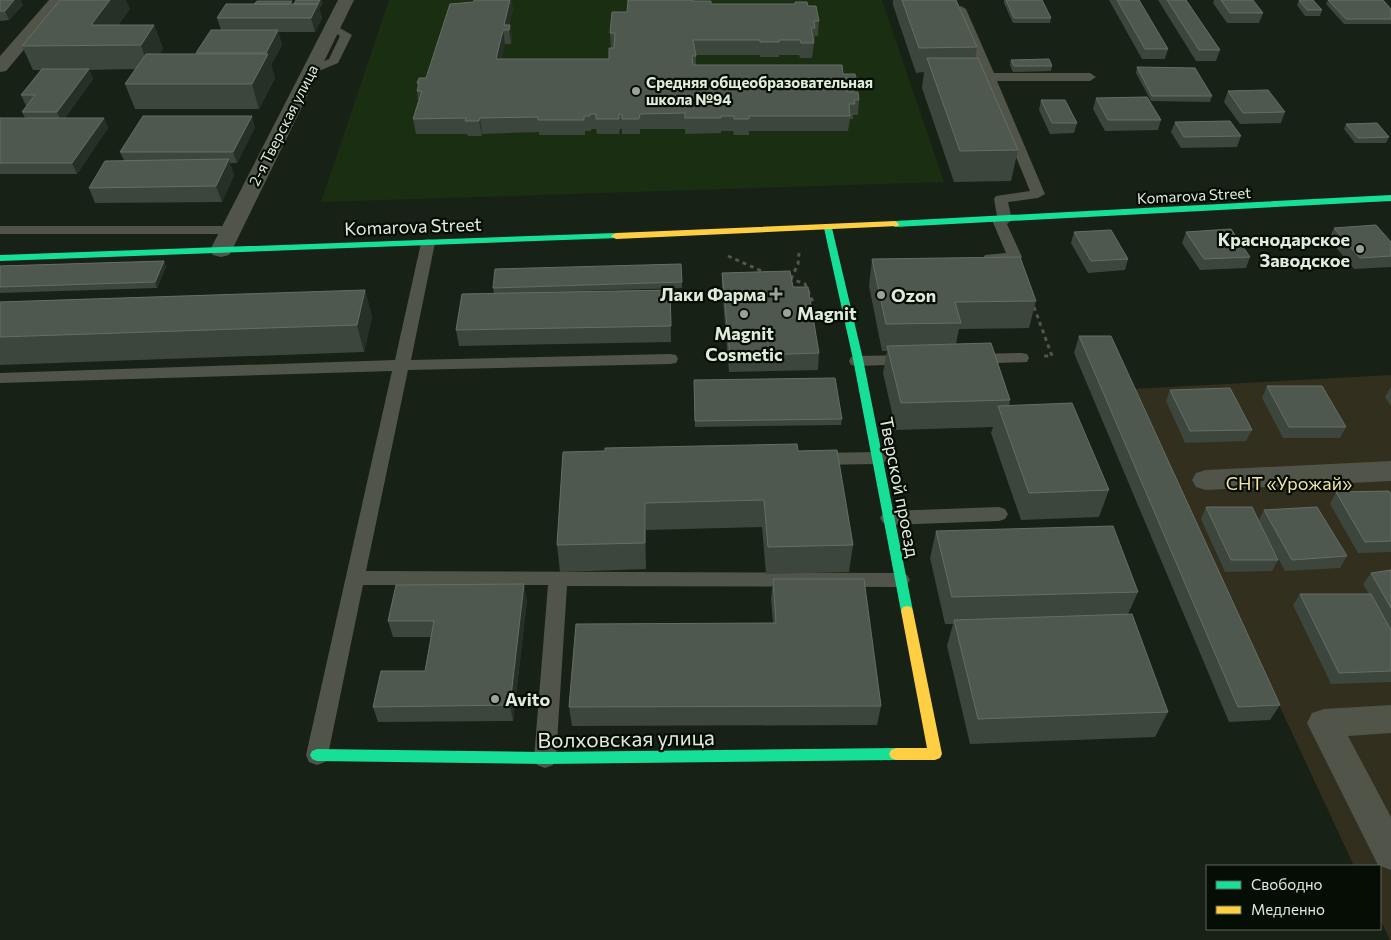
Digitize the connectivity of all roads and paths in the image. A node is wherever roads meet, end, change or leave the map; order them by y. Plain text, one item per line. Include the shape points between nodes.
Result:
1 (58, 0) edge
2 (346, 0) edge
3 (961, 9) edge
4 (0, 67) edge
5 (989, 77) junction
6 (1090, 77) dead end
7 (969, 78) edge
8 (1391, 198) edge
9 (1002, 220) junction
10 (828, 228) junction
11 (0, 230) edge
12 (228, 239) junction
13 (428, 244) junction
14 (725, 255) dead end
15 (1015, 257) junction
16 (0, 258) edge
17 (977, 258) edge
18 (773, 274) edge
19 (782, 276) edge
20 (805, 284) dead end
21 (1021, 358) joint
22 (670, 359) dead end
23 (924, 359) edge
24 (953, 359) edge
25 (857, 361) junction
26 (402, 365) junction
27 (0, 378) edge
28 (879, 458) junction
29 (801, 459) edge
30 (1391, 470) edge
31 (1206, 480) dead end
32 (999, 514) dead end
33 (889, 518) junction
34 (356, 578) junction
35 (558, 578) junction
36 (900, 580) junction
37 (1391, 719) edge
38 (935, 754) joint
39 (317, 755) joint
40 (545, 758) junction
41 (1391, 854) edge

1 - 4 street
2 - 12 street, 2-я Тверская улица
3 - 5 lane
5 - 6 lane
5 - 7 lane
5 - 9 lane via 1038,194 1002,199
8 - 9 street, Komarova Street
9 - 10 street, Komarova Street
9 - 15 lane
10 - 13 street, Komarova Street
10 - 25 street, Тверской проезд
11 - 12 lane
12 - 13 street, Komarova Street
12 - 16 street, Komarova Street
13 - 26 lane
14 - 18 path
15 - 17 lane
15 - 21 path via 1052,356
19 - 20 path
21 - 24 lane
22 - 26 lane
23 - 25 lane
25 - 28 street, Тверской проезд
26 - 27 lane
26 - 34 lane
28 - 29 lane
28 - 33 street, Тверской проезд
30 - 31 street
32 - 33 lane
33 - 36 street, Тверской проезд
34 - 35 lane
34 - 39 lane
35 - 36 lane
35 - 40 lane
36 - 38 street, Тверской проезд
37 - 41 street via 1324,723
38 - 40 street, Волховская улица
39 - 40 street, Волховская улица

